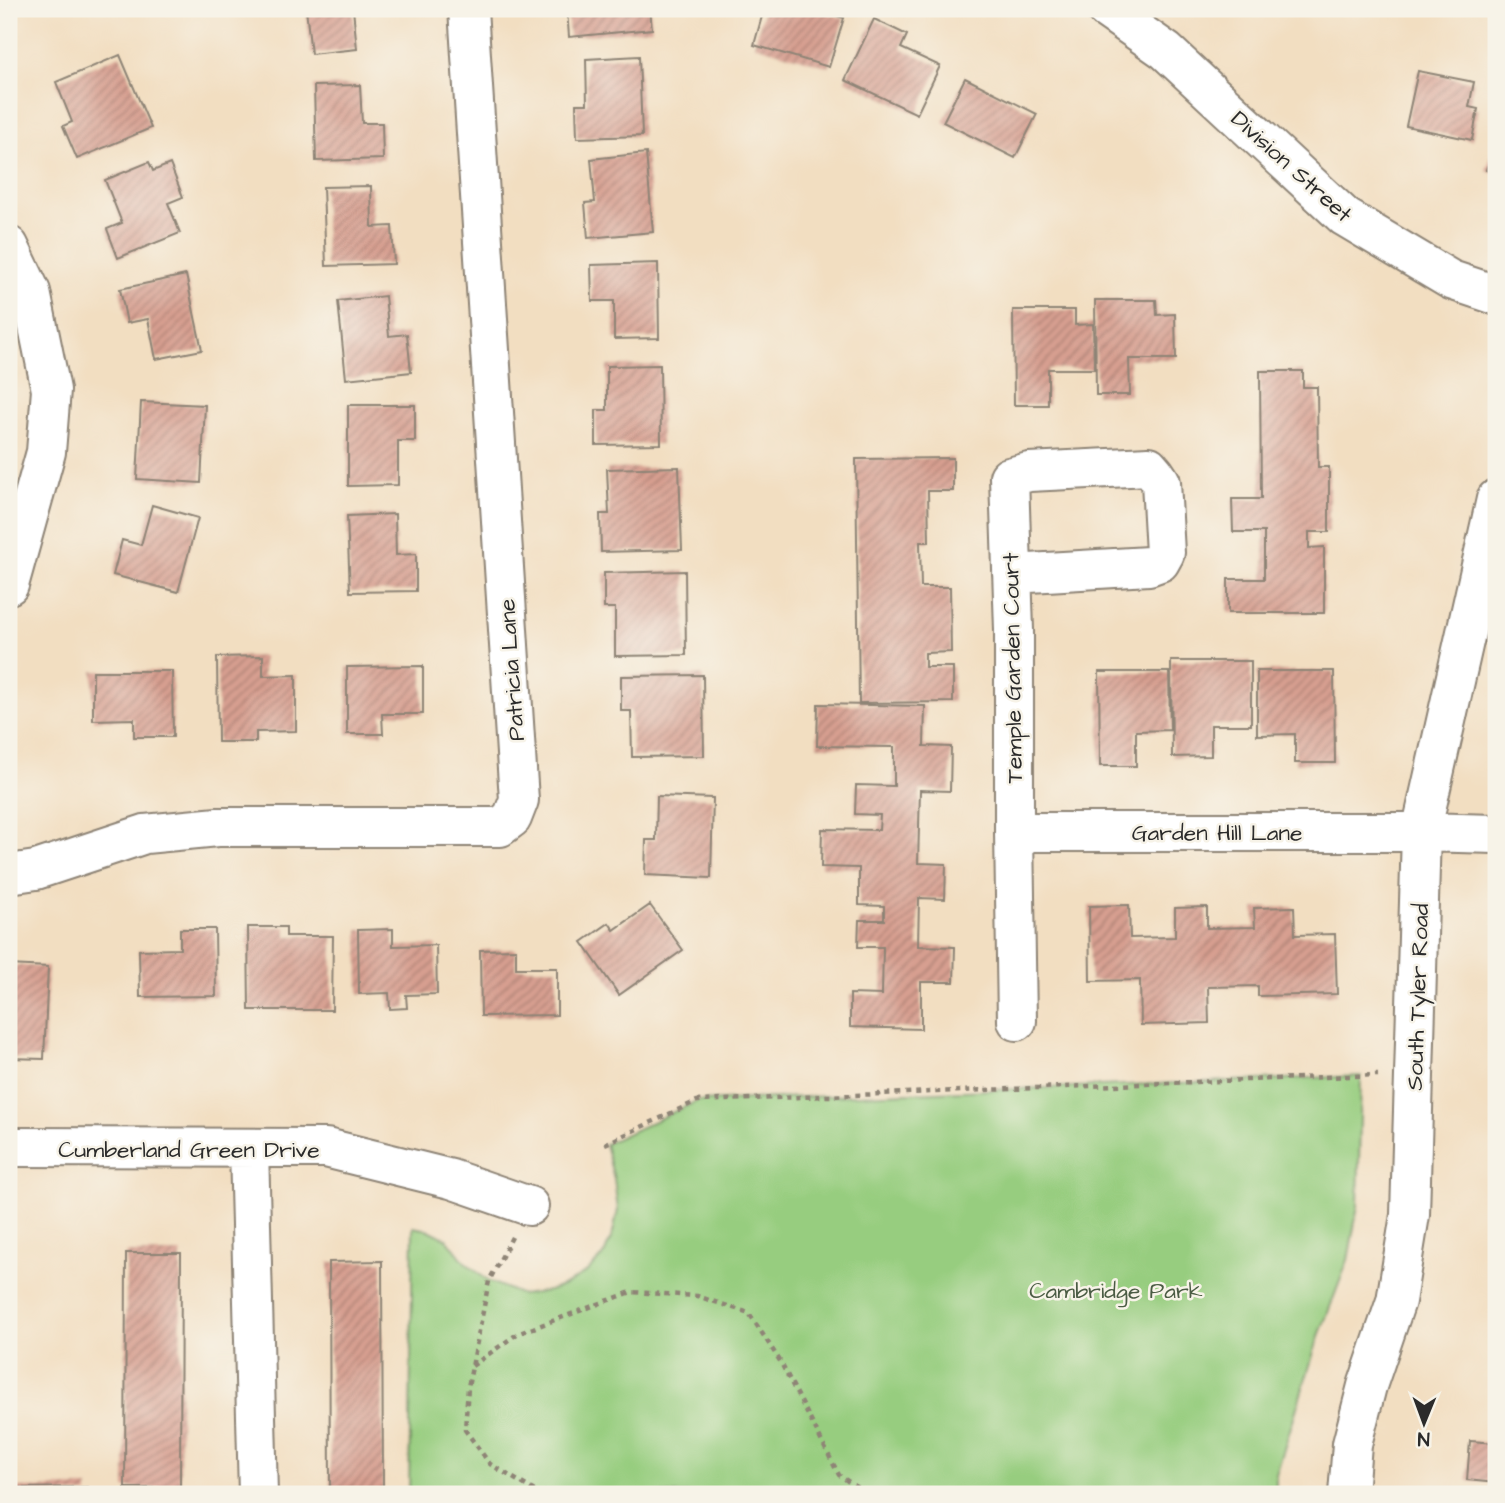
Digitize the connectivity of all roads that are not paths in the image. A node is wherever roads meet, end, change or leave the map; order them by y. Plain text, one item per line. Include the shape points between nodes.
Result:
1 (468, 9) edge
2 (1106, 9) edge
3 (9, 246) edge
4 (1496, 295) edge
5 (1496, 499) edge
6 (1012, 574) junction
7 (9, 585) edge
8 (1014, 832) junction
9 (1421, 832) junction
10 (1496, 834) edge
11 (9, 874) edge
12 (1017, 1021) dead end
13 (9, 1147) edge
14 (249, 1148) junction
15 (529, 1206) road end
16 (258, 1494) edge
17 (1348, 1494) edge

1 - 11 street, Patricia Lane via 519,800 512,818 500,827 218,827 145,834 36,870
2 - 4 street, Division Street via 1166,51 1345,217 1451,280
3 - 7 street via 31,292 51,390 46,452
5 - 9 street, South Tyler Road
6 - 6 street, Temple Garden Court via 1160,562 1165,553 1161,482 1156,473 1149,466 1009,477
6 - 8 street, Temple Garden Court
8 - 9 street, Garden Hill Lane
8 - 12 street, Temple Garden Court
9 - 10 street, Garden Hill Lane
9 - 17 street, South Tyler Road via 1410,1215 1396,1301 1352,1444
13 - 14 street, Cumberland Green Drive
14 - 15 street, Cumberland Green Drive via 326,1148 451,1179
14 - 16 street

